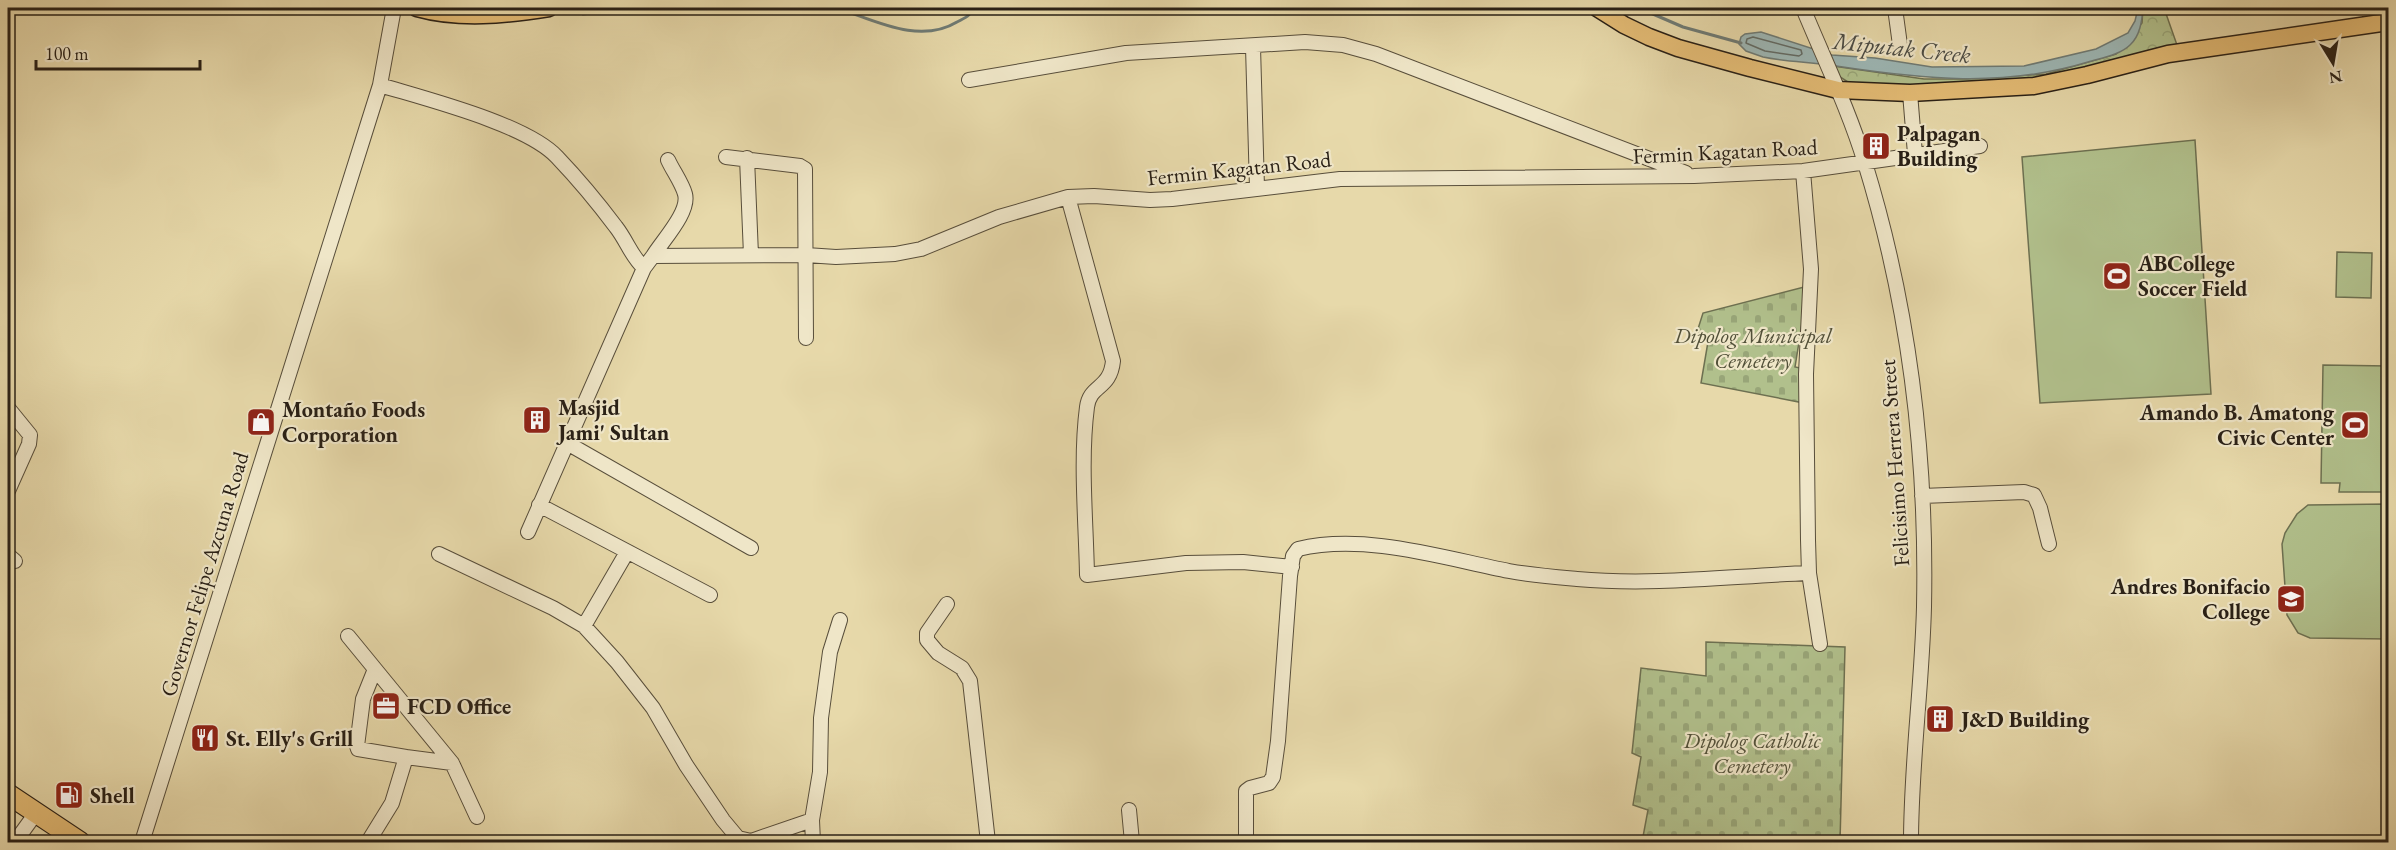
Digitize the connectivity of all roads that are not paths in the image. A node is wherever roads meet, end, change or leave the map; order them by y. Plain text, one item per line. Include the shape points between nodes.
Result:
1 (394, 8) edge
2 (417, 8) edge
3 (549, 8) edge
4 (1597, 8) edge
5 (1803, 8) edge
6 (1895, 8) edge
7 (2388, 22) edge
8 (1900, 45) dead end
9 (1253, 46) junction
10 (969, 80) dead end
11 (380, 85) junction
12 (1837, 89) junction
13 (1910, 93) junction
14 (1980, 146) dead end
15 (1915, 154) junction
16 (726, 157) dead end
17 (747, 158) junction
18 (668, 160) dead end
19 (1865, 162) junction
20 (1803, 171) junction
21 (1694, 176) junction
22 (1257, 188) junction
23 (1068, 197) junction
24 (751, 255) junction
25 (806, 255) junction
26 (653, 256) junction
27 (644, 268) junction
28 (806, 338) dead end
29 (8, 408) edge
30 (567, 443) junction
31 (8, 491) edge
32 (1922, 496) junction
33 (539, 506) junction
34 (528, 532) dead end
35 (2049, 544) dead end
36 (751, 548) dead end
37 (627, 552) junction
38 (439, 554) dead end
39 (1292, 567) junction
40 (1809, 573) junction
41 (710, 595) dead end
42 (947, 603) dead end
43 (840, 620) dead end
44 (584, 626) junction
45 (348, 636) dead end
46 (1820, 644) dead end
47 (375, 669) junction
48 (406, 757) junction
49 (452, 764) junction
50 (8, 794) edge
51 (1129, 810) dead end
52 (36, 813) junction
53 (477, 818) dead end
54 (812, 820) junction
55 (15, 843) edge
56 (80, 843) edge
57 (142, 843) edge
58 (368, 843) edge
59 (813, 843) edge
60 (988, 843) edge
61 (1132, 843) edge
62 (1246, 843) edge
63 (1911, 843) edge

1 - 11 street, Governor Felipe Azcuna Road
2 - 3 main road via 481,15
4 - 12 main road via 1624,25 1678,48
5 - 12 street, Felicisimo Herrera Street
6 - 8 street
7 - 13 main road via 2168,54 2034,86
9 - 10 street via 1126,53
9 - 21 street via 1305,42 1343,45 1376,54
9 - 22 street
11 - 27 street via 466,111 539,141 618,228
11 - 57 street, Governor Felipe Azcuna Road
12 - 13 main road
12 - 19 street, Felicisimo Herrera Street
13 - 15 street
14 - 15 street, Fermin Kagatan Road
15 - 19 street, Fermin Kagatan Road
16 - 17 street
17 - 24 street
17 - 25 street via 805,169
18 - 26 street via 686,204
19 - 20 street, Fermin Kagatan Road
19 - 32 street, Felicisimo Herrera Street via 1904,330
20 - 21 street, Fermin Kagatan Road
20 - 40 street via 1811,268 1806,374
21 - 22 street, Fermin Kagatan Road via 1340,179
22 - 23 street, Fermin Kagatan Road via 1172,199
23 - 25 street, Fermin Kagatan Road via 999,217 921,249 895,254
23 - 39 street via 1113,361 1112,373 1092,393 1087,406 1087,574 1186,563 1243,562
24 - 25 street, Fermin Kagatan Road
24 - 26 street, Fermin Kagatan Road
25 - 28 street
26 - 27 street
27 - 30 street
29 - 31 street via 30,435
30 - 33 street
30 - 36 street
32 - 35 street via 2024,492 2034,495
32 - 63 street, Felicisimo Herrera Street via 1924,608
33 - 34 street
33 - 37 street
37 - 41 street
37 - 44 street
38 - 44 street
39 - 40 street via 1298,549 1328,544 1391,548 1512,571 1617,581 1666,582
39 - 62 street via 1273,777 1269,783 1246,792
40 - 46 street
42 - 60 street via 927,633 927,640 938,653 962,668 970,681
43 - 54 street via 825,684 820,772
44 - 54 street via 653,708 686,765 738,838 751,841
45 - 47 street
47 - 48 street via 363,699 358,749
47 - 49 street
48 - 49 street
48 - 58 street via 392,803
49 - 53 street
50 - 52 highway
51 - 61 street
52 - 55 street
52 - 56 highway
54 - 59 street

